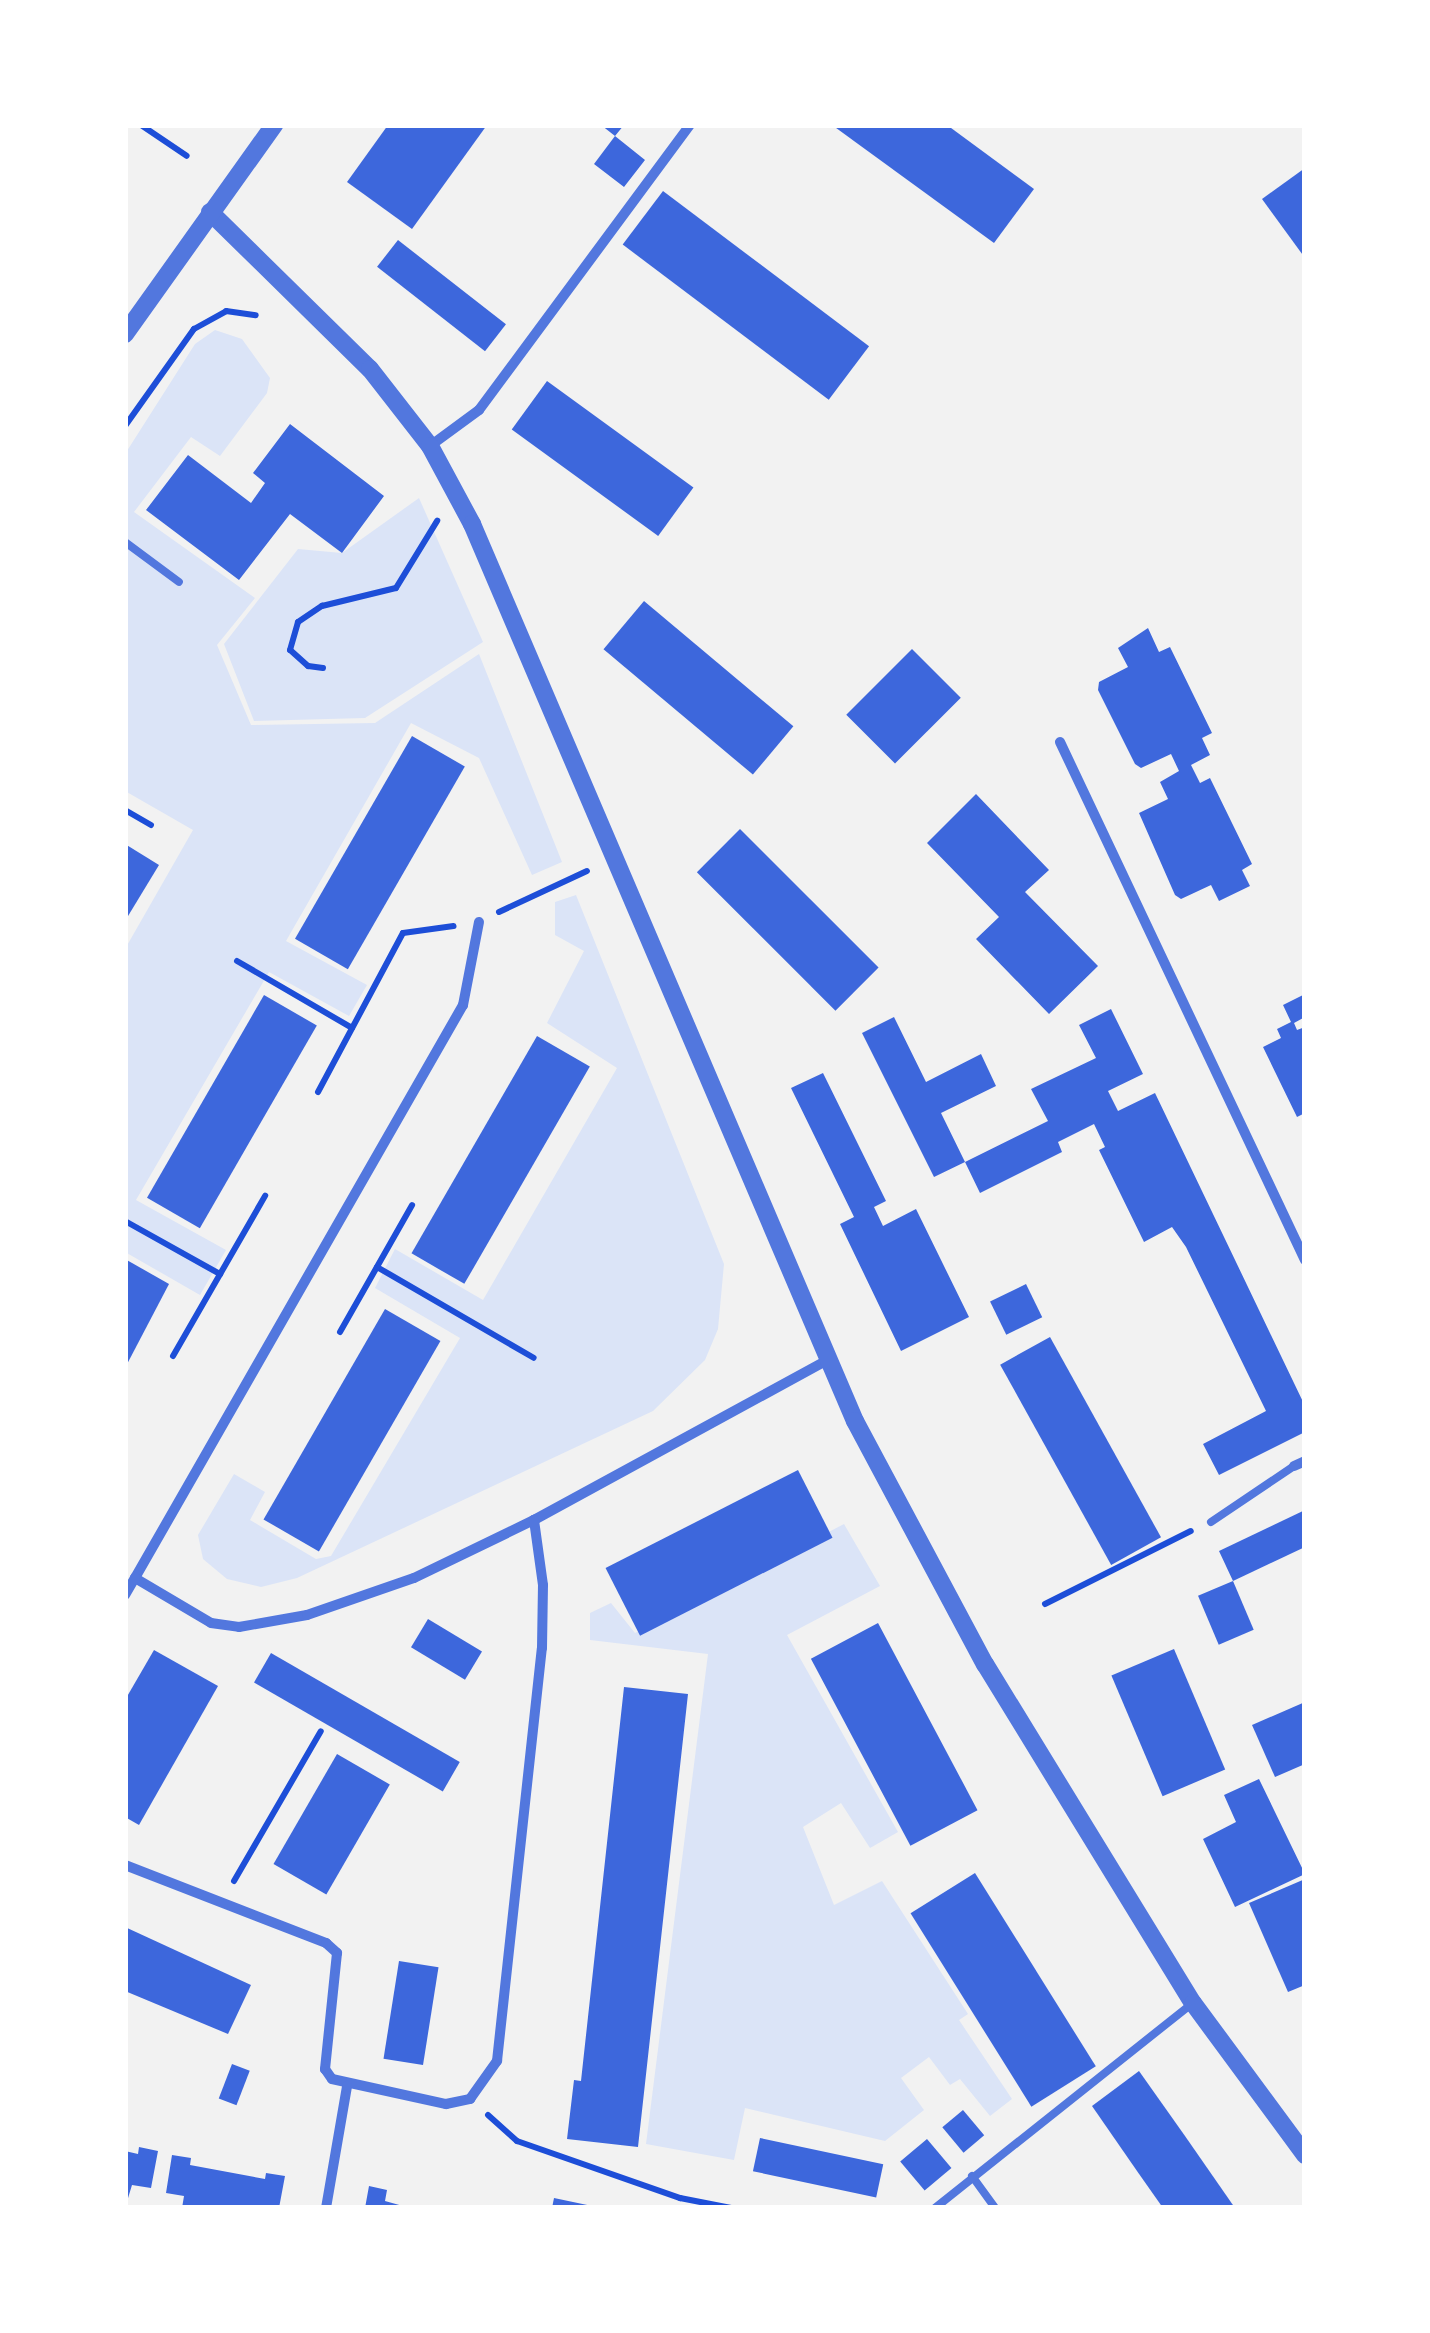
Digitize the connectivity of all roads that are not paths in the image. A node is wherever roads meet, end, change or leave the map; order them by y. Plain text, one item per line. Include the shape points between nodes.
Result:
1 (274, 125) edge
2 (690, 125) edge
3 (210, 212) junction
4 (125, 334) edge
5 (430, 446) junction
6 (125, 542) edge
7 (179, 582) dead end
8 (1060, 742) dead end
9 (478, 922) road end
10 (1305, 1260) edge
11 (827, 1360) junction
12 (1299, 1464) edge
13 (534, 1520) junction
14 (1211, 1522) road end
15 (135, 1578) junction
16 (125, 1594) edge
17 (125, 1865) edge
18 (1193, 2002) junction
19 (347, 2086) junction
20 (1305, 2155) edge
21 (972, 2176) junction
22 (326, 2208) edge
23 (935, 2208) edge
24 (995, 2208) edge

1 - 3 street
2 - 5 street via 479,410
3 - 4 street
3 - 5 street via 370,369
5 - 11 street via 459,499
6 - 7 lane
8 - 10 street
9 - 15 street via 463,1005
11 - 13 street
11 - 18 street via 985,1664
12 - 14 lane
13 - 15 street via 414,1578 307,1616 239,1628 211,1624
13 - 19 street via 542,1648 497,2061 470,2099 446,2104
15 - 16 street
17 - 19 street via 304,1934 336,1953 325,2069
18 - 20 street
18 - 21 lane
19 - 22 street
21 - 23 lane
21 - 24 lane

